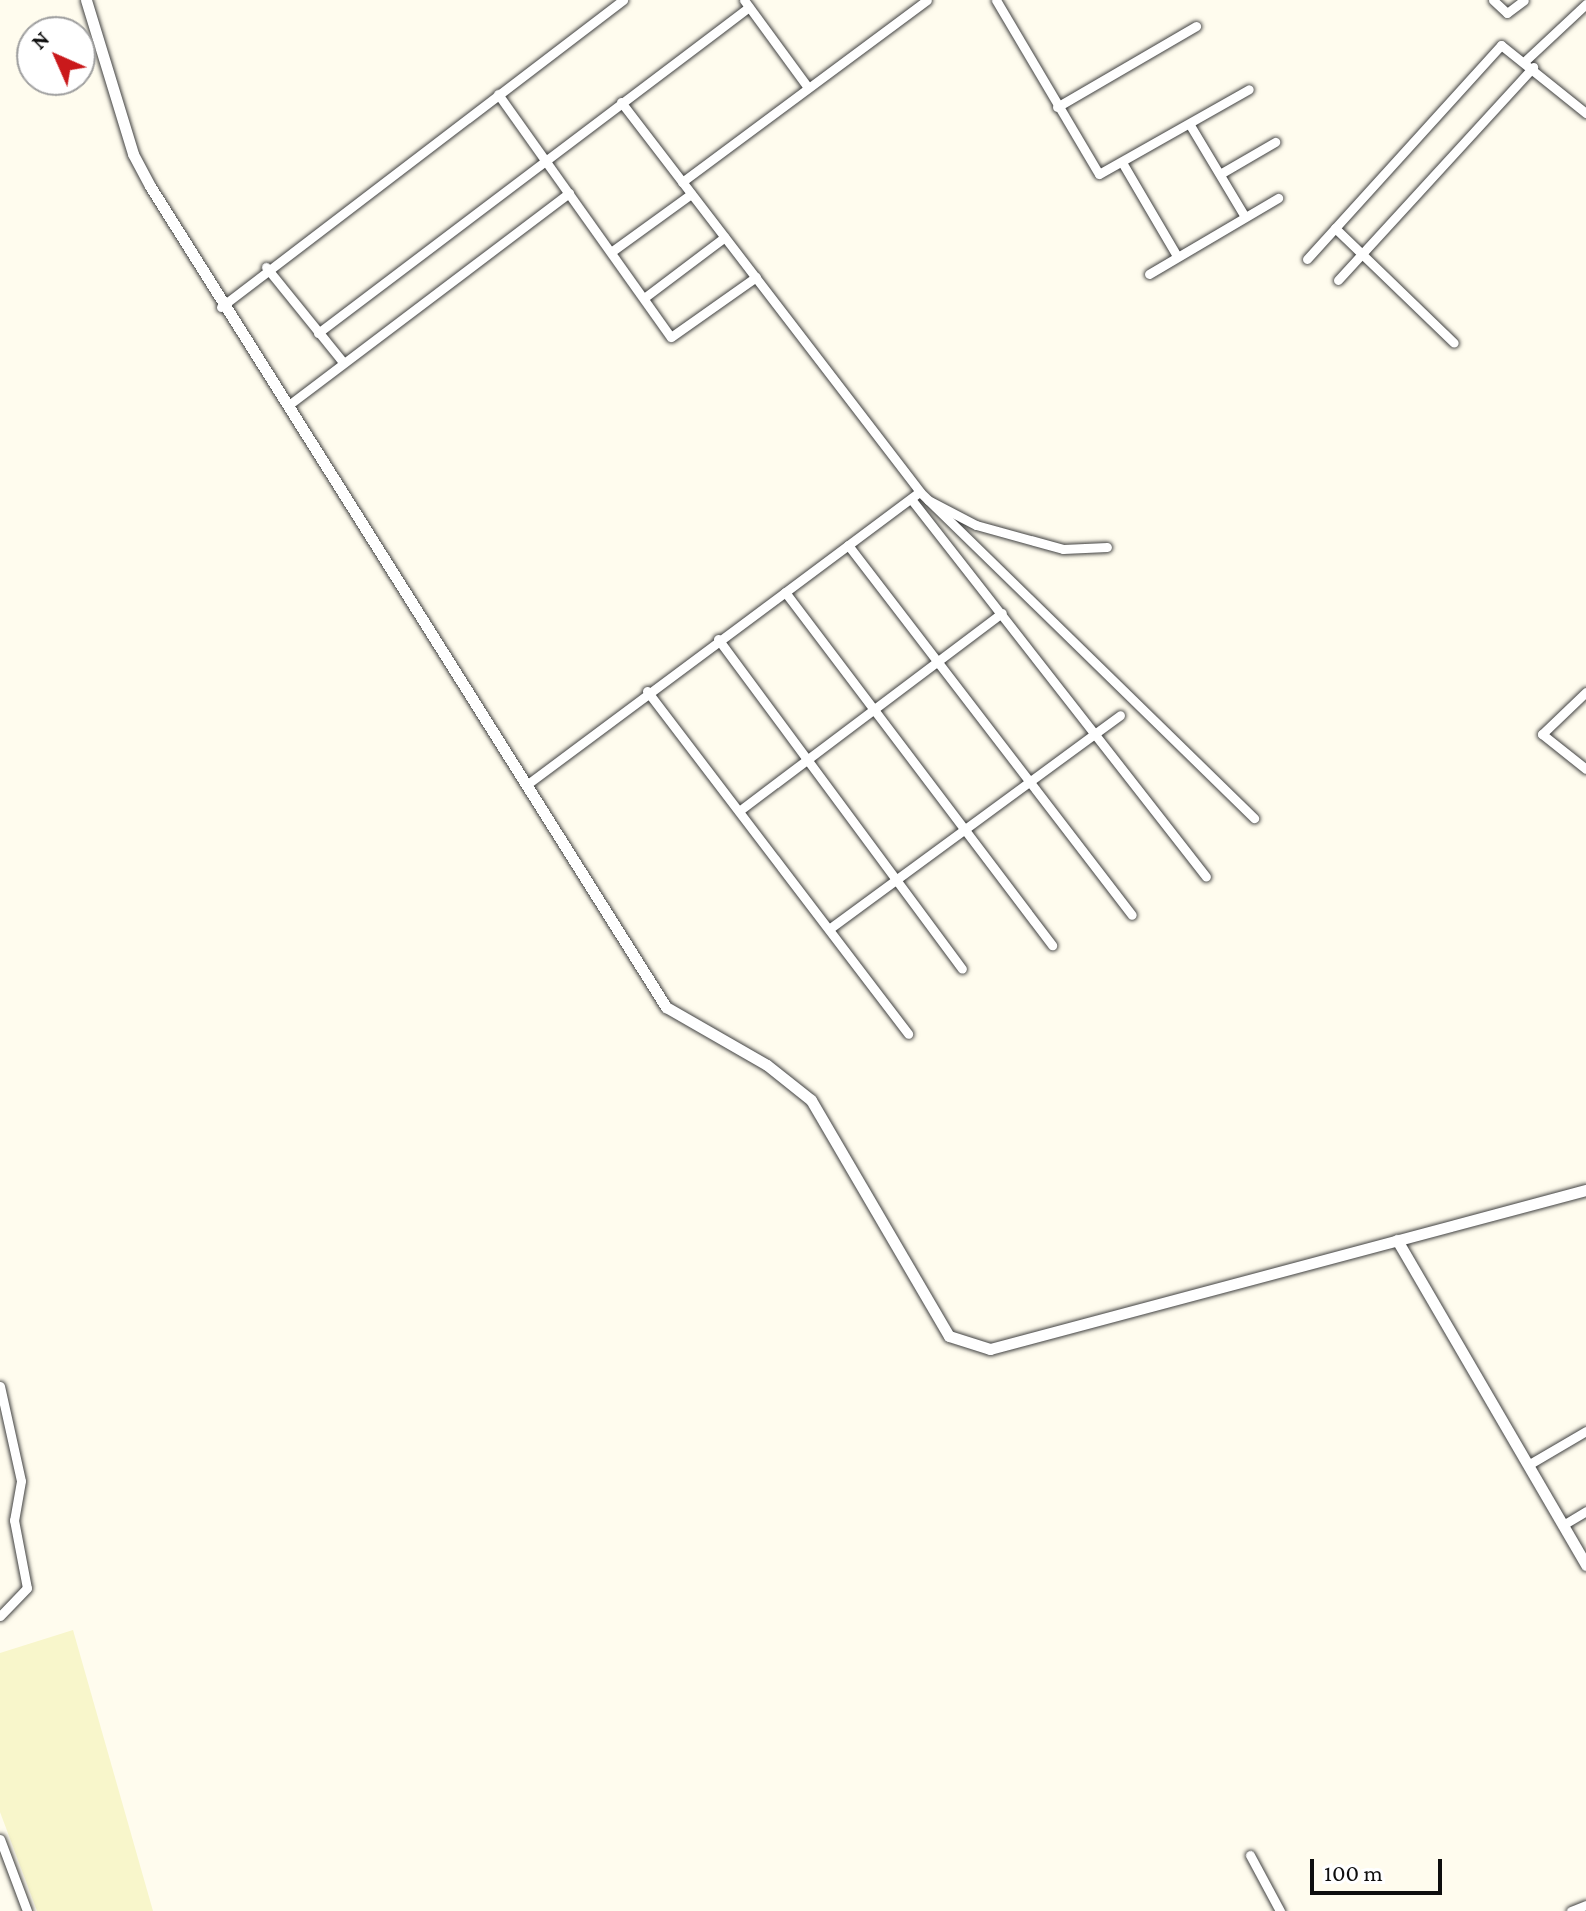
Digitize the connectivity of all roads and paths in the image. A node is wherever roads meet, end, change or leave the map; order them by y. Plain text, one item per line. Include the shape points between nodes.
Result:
1 (86, 0) edge
2 (623, 0) edge
3 (927, 0) edge
4 (996, 0) edge
5 (1493, 0) edge
6 (1524, 0) edge
7 (746, 4) edge
8 (1586, 4) edge
9 (1196, 26) dead end
10 (1529, 64) junction
11 (807, 86) junction
12 (1249, 89) dead end
13 (498, 94) junction
14 (621, 102) junction
15 (1057, 107) junction
16 (1586, 113) edge
17 (1190, 125) junction
18 (1275, 142) dead end
19 (544, 158) junction
20 (1123, 164) junction
21 (1220, 174) junction
22 (682, 182) junction
23 (569, 193) junction
24 (691, 194) junction
25 (1278, 198) dead end
26 (1245, 217) junction
27 (1335, 228) junction
28 (725, 237) junction
29 (611, 252) junction
30 (1363, 254) junction
31 (1177, 256) junction
32 (1307, 259) dead end
33 (266, 267) junction
34 (1149, 274) dead end
35 (756, 277) junction
36 (1338, 280) dead end
37 (644, 298) junction
38 (221, 307) junction
39 (318, 333) junction
40 (1454, 343) dead end
41 (343, 362) junction
42 (290, 404) junction
43 (920, 492) junction
44 (911, 499) junction
45 (928, 500) junction
46 (970, 523) junction
47 (961, 533) junction
48 (848, 545) junction
49 (1107, 547) dead end
50 (785, 592) junction
51 (1002, 613) junction
52 (718, 639) junction
53 (940, 661) junction
54 (647, 691) junction
55 (1586, 692) edge
56 (872, 711) junction
57 (1120, 715) dead end
58 (1094, 735) junction
59 (809, 760) junction
60 (1586, 769) edge
61 (529, 783) junction
62 (1030, 783) junction
63 (739, 811) junction
64 (1254, 818) dead end
65 (965, 832) junction
66 (1206, 876) dead end
67 (899, 880) junction
68 (1132, 915) dead end
69 (829, 929) junction
70 (1052, 945) dead end
71 (962, 969) dead end
72 (908, 1034) dead end
73 (1586, 1190) edge
74 (1397, 1240) junction
75 (0, 1386) edge
76 (1586, 1431) edge
77 (12, 1437) junction
78 (0, 1440) edge
79 (1528, 1465) junction
80 (1586, 1511) edge
81 (1563, 1525) junction
82 (1586, 1565) edge
83 (0, 1616) edge
84 (0, 1839) edge
85 (1250, 1855) dead end
86 (1586, 1905) edge
87 (27, 1911) edge
88 (1280, 1911) edge
89 (1571, 1911) edge

1 - 38 street via 133,154
2 - 13 street
3 - 11 street
4 - 15 street
5 - 6 street via 1507,13
7 - 11 street
7 - 14 street
8 - 10 street
9 - 15 street
10 - 16 street
10 - 27 street via 1501,45
10 - 30 street
11 - 22 street
12 - 17 street
13 - 19 street
13 - 33 street
14 - 19 street
14 - 22 street
15 - 20 street via 1093,170
17 - 20 street
17 - 21 street
18 - 21 street
19 - 23 street
19 - 39 street
20 - 31 street
21 - 26 street
22 - 24 street
23 - 29 street
23 - 41 street
24 - 28 street
24 - 29 street
25 - 26 street
26 - 31 street
27 - 30 street
27 - 32 street
28 - 35 street
28 - 37 street
29 - 37 street
30 - 36 street
30 - 40 street
31 - 34 street
33 - 38 street
33 - 39 street
35 - 37 street via 676,337
35 - 43 street
38 - 42 street
39 - 41 street
41 - 42 street
42 - 61 street
43 - 44 street
43 - 45 street
44 - 48 street
44 - 51 street
45 - 46 street
45 - 47 street
46 - 47 street
46 - 49 street via 1063,549
47 - 64 street
48 - 50 street
48 - 53 street
50 - 52 street
50 - 56 street
51 - 53 street
51 - 58 street
52 - 54 street
52 - 59 street
53 - 56 street
53 - 62 street
54 - 61 street
54 - 63 street
55 - 60 street via 1542,734
56 - 59 street
56 - 65 street
57 - 58 street
58 - 62 street
58 - 66 street
59 - 63 street
59 - 67 street
61 - 74 street via 673,1016 767,1065 815,1106 934,1321 957,1342 990,1349
62 - 65 street
62 - 68 street
63 - 69 street
65 - 67 street
65 - 70 street
67 - 69 street
67 - 71 street
69 - 72 street
73 - 74 street
74 - 79 street
75 - 77 street
76 - 79 street
77 - 78 street
77 - 83 street via 21,1483 14,1520 27,1588
79 - 81 street
80 - 81 street
81 - 82 street
84 - 87 street
85 - 88 street
86 - 89 street

